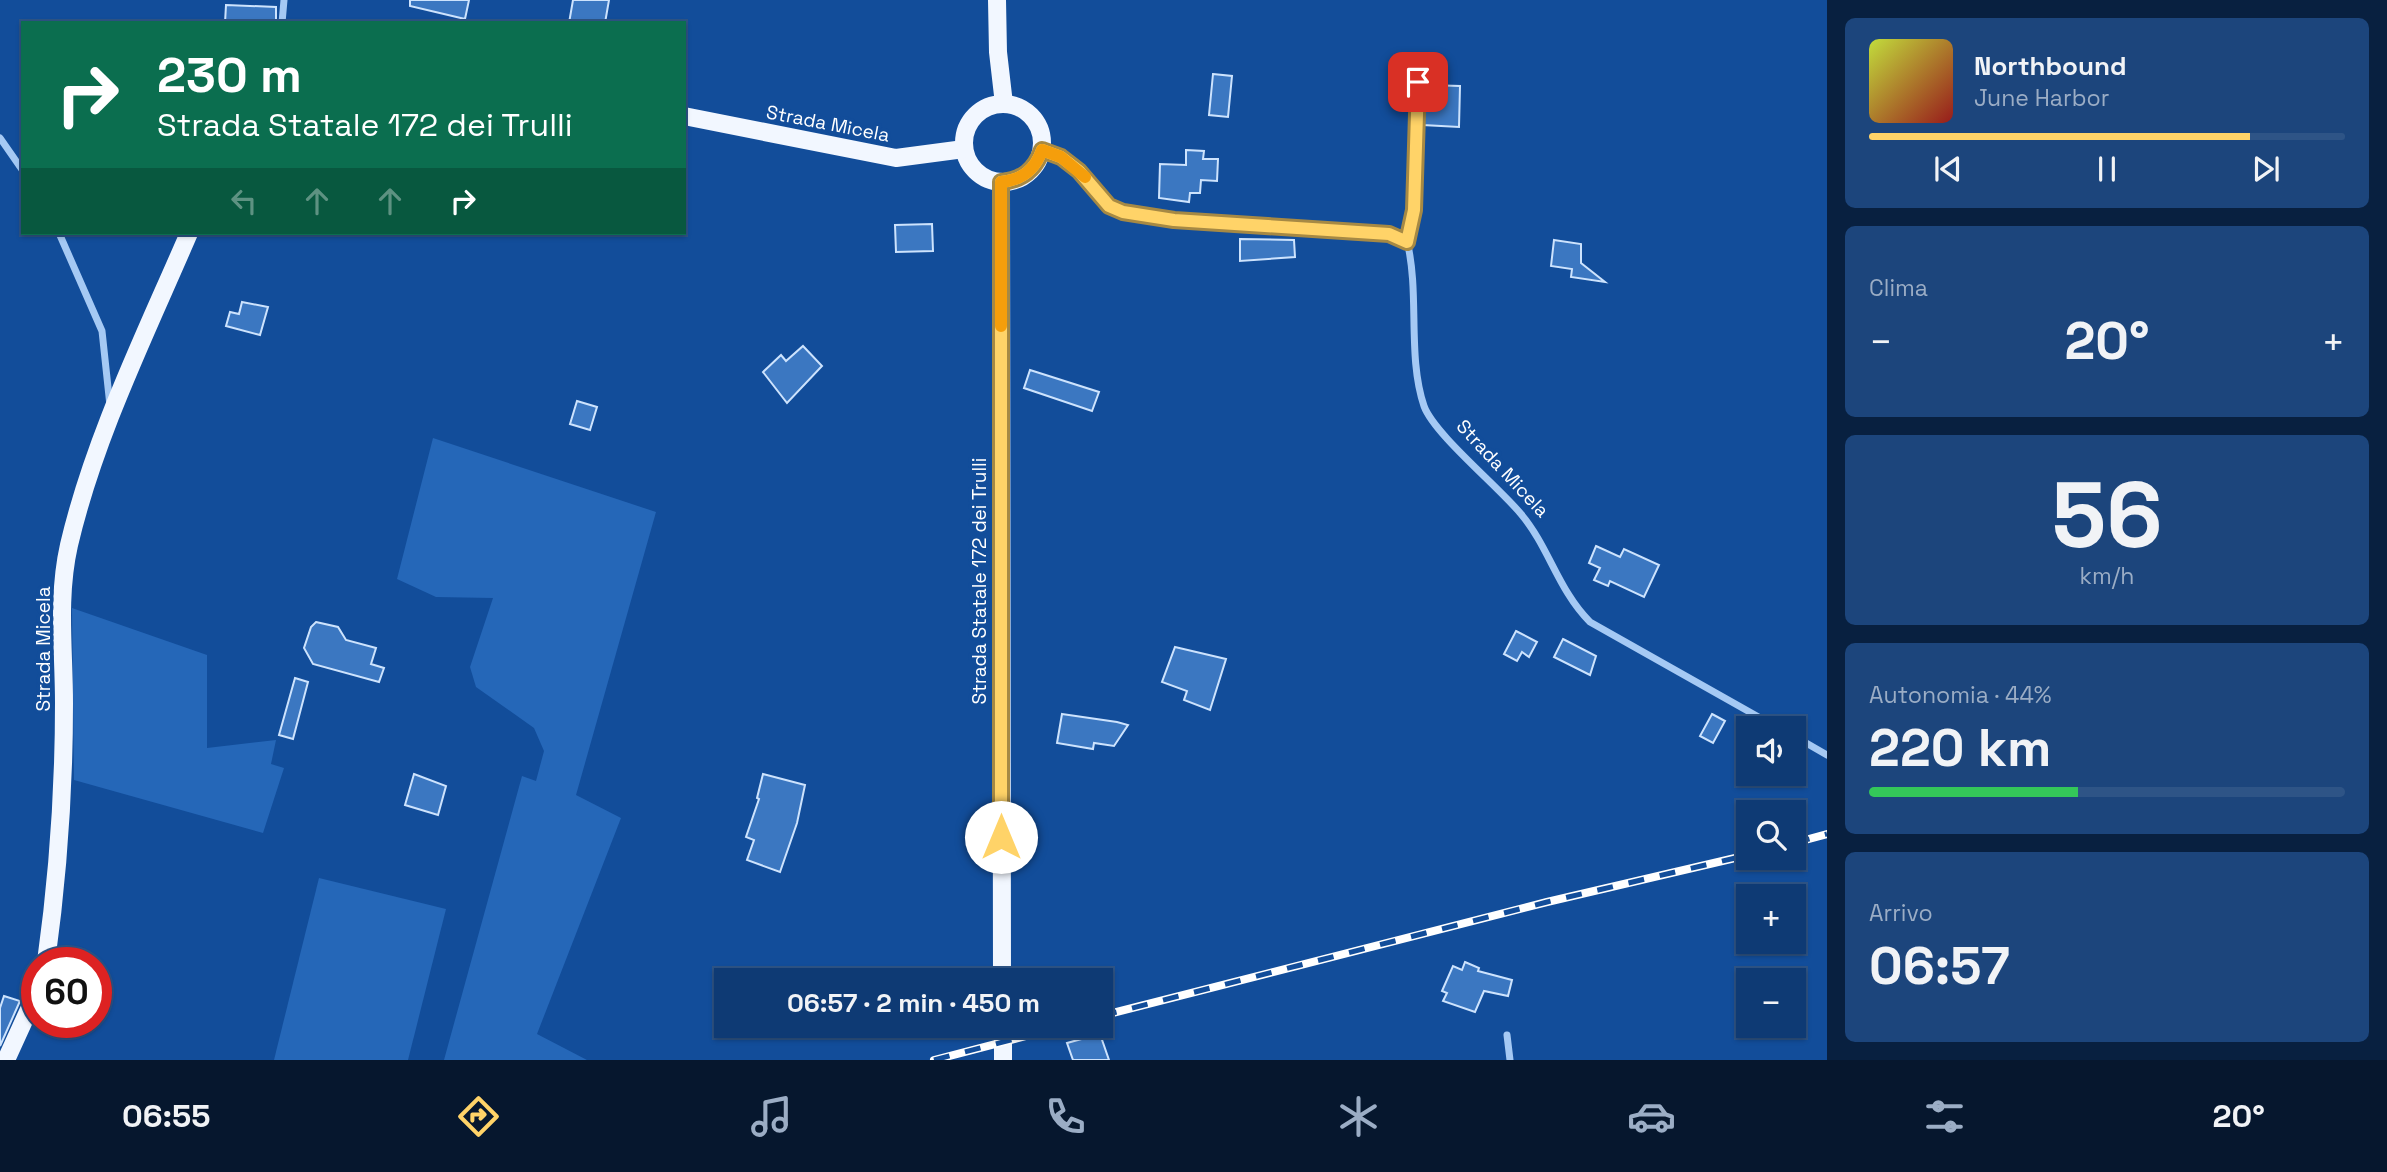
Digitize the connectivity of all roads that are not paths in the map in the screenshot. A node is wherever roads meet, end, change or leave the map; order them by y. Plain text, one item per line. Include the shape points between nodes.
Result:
1 (284, 0) edge
2 (997, 0) edge
3 (282, 21) edge
4 (1418, 82) dead end
5 (1004, 104) junction
6 (686, 116) edge
7 (0, 138) edge
8 (964, 149) junction
9 (1042, 150) junction
10 (21, 169) edge
11 (1001, 182) junction
12 (60, 235) edge
13 (188, 235) edge
14 (1407, 242) junction
15 (111, 413) junction
16 (1757, 716) edge
17 (1806, 744) edge
18 (1827, 755) edge
19 (48, 947) edge
20 (1002, 968) edge
21 (21, 1027) edge
22 (1507, 1035) dead end
23 (1003, 1038) edge
24 (6, 1060) edge
25 (1003, 1060) edge
26 (1510, 1060) edge

1 - 3 street
2 - 5 main road
4 - 14 street, Strada Micela via 1414,210
5 - 8 main road via 974,117
5 - 9 main road via 1017,107 1037,124
6 - 8 main road, Strada Micela via 896,158
7 - 10 street
8 - 11 main road via 976,172
9 - 11 main road via 1023,177
9 - 14 street via 1061,157 1109,206 1123,212 1174,220 1389,234
11 - 20 main road, Strada Statale 172 dei Trulli
12 - 15 street via 102,331
13 - 15 main road, Strada Micela
14 - 16 street, Strada Micela via 1413,265 1419,380 1425,408 1437,428 1522,515 1572,604 1590,622
15 - 19 main road, Strada Micela via 69,544 62,590 60,859
17 - 18 street
21 - 24 main road
22 - 26 street
23 - 25 main road

